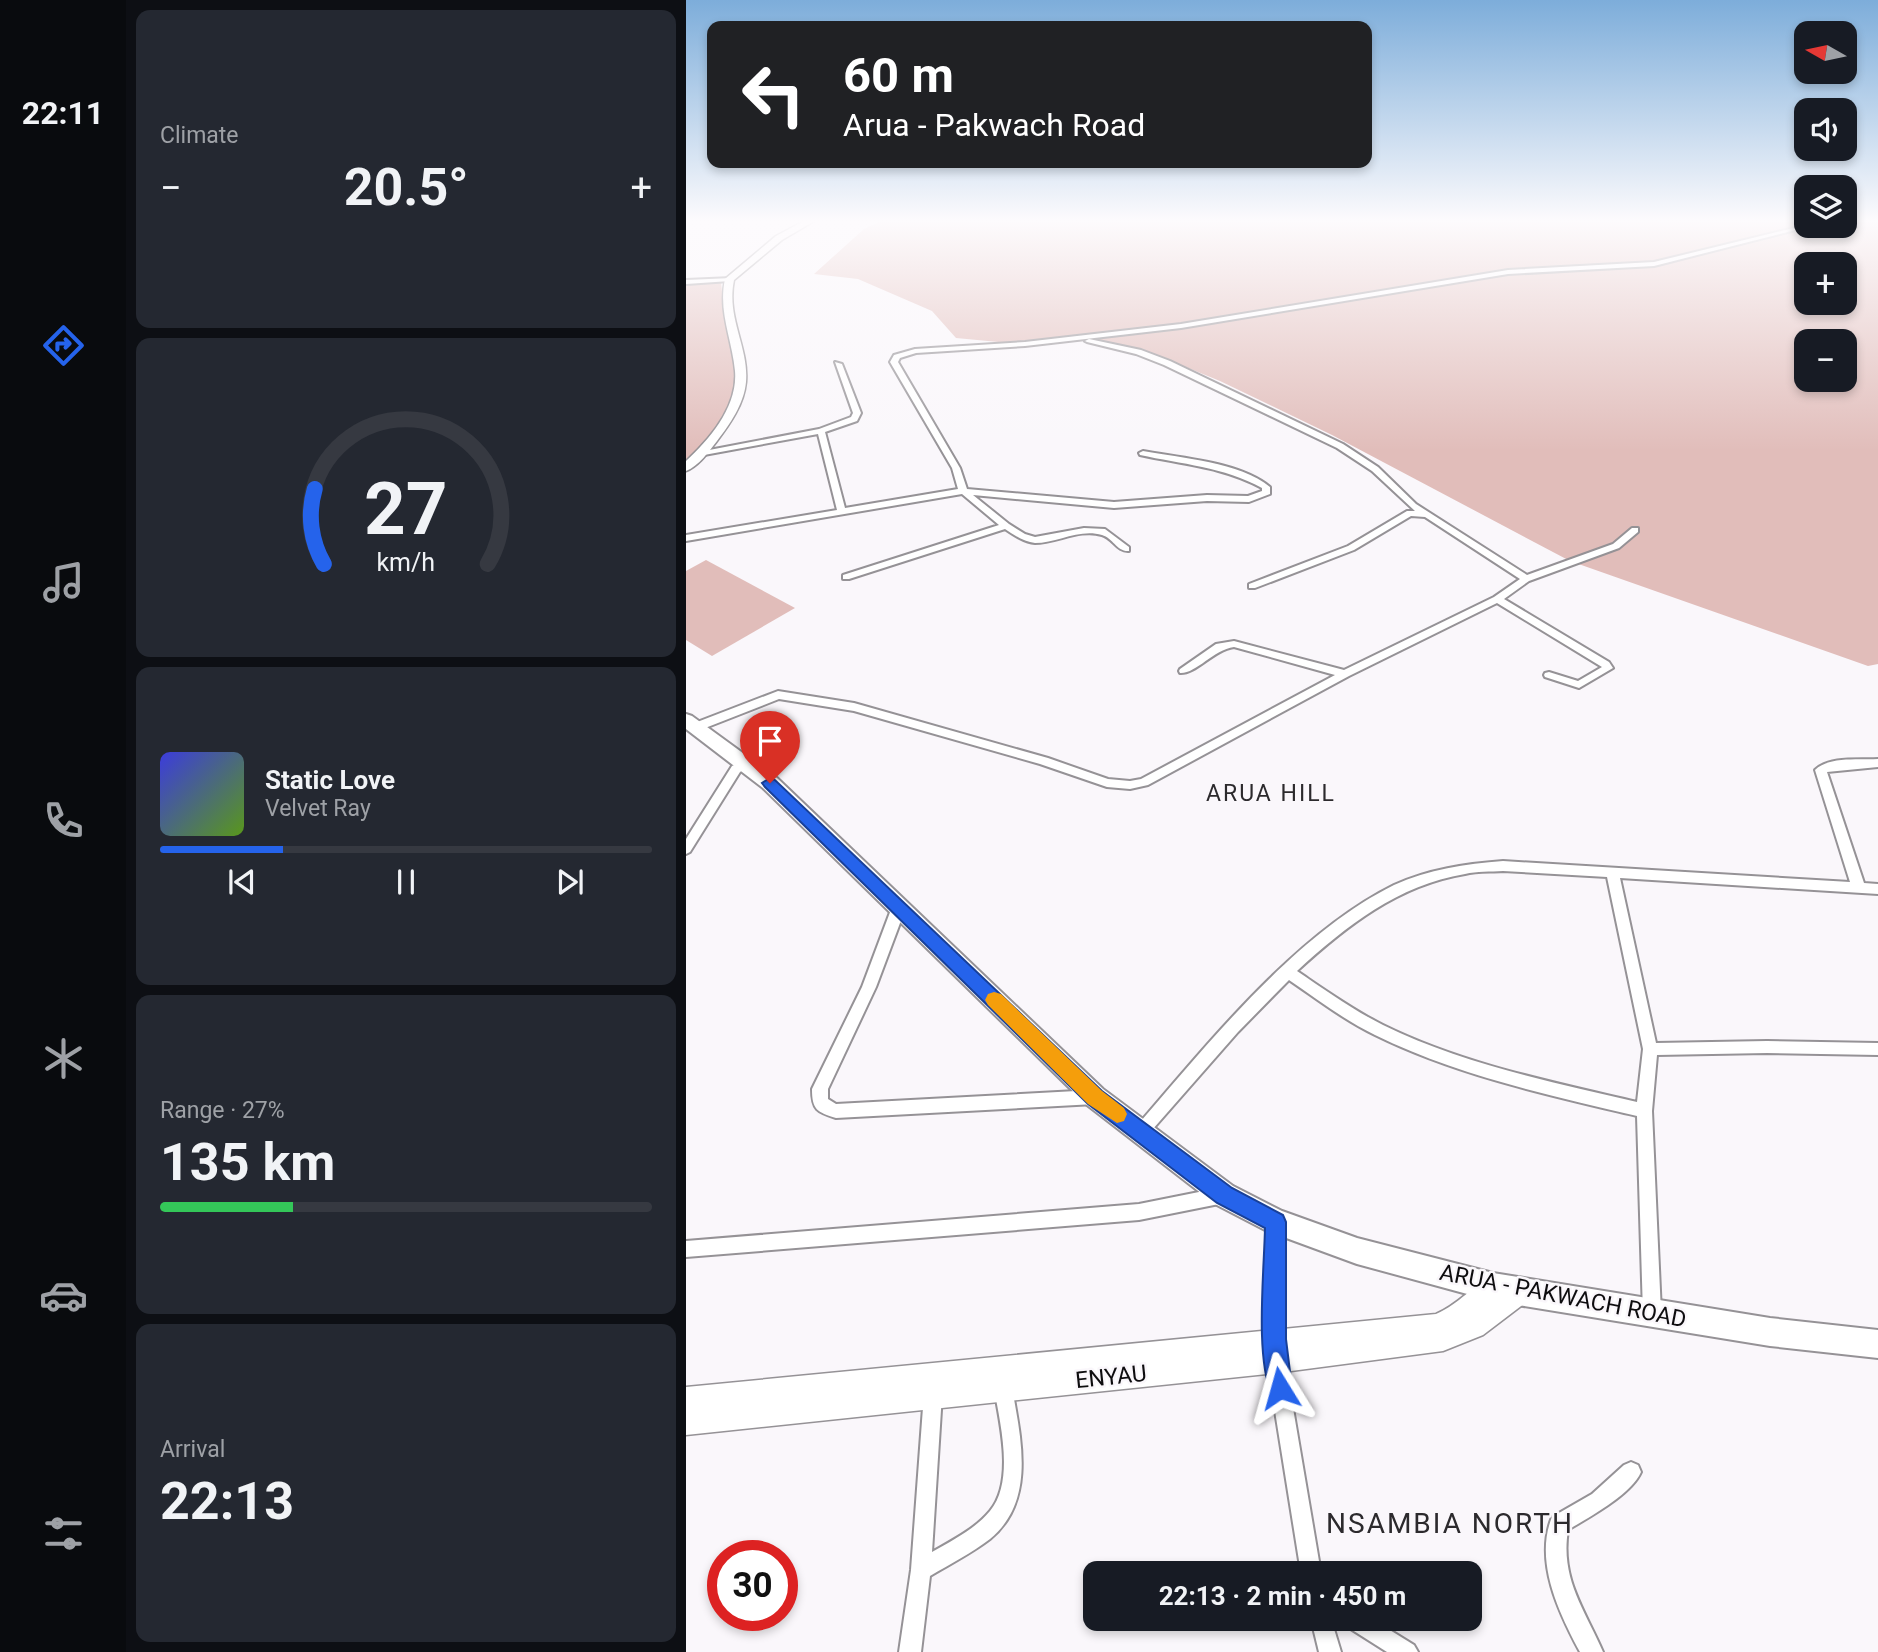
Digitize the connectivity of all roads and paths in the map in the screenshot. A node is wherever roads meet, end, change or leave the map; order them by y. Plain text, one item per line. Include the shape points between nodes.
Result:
1 (727, 297) edge
2 (1360, 297) edge
3 (1074, 338) junction
4 (838, 364) dead end
5 (821, 431) junction
6 (704, 453) junction
7 (1143, 453) dead end
8 (686, 467) edge
9 (963, 491) junction
10 (842, 512) junction
11 (1424, 515) junction
12 (1006, 526) junction
13 (1635, 530) dead end
14 (686, 538) edge
15 (1126, 548) dead end
16 (846, 577) dead end
17 (1526, 579) junction
18 (1252, 586) dead end
19 (1497, 599) junction
20 (1184, 671) dead end
21 (1345, 674) junction
22 (1549, 675) dead end
23 (691, 724) edge
24 (1878, 763) edge
25 (746, 764) junction
26 (686, 849) edge
27 (1613, 874) junction
28 (1858, 886) junction
29 (1878, 889) edge
30 (898, 907) junction
31 (1287, 971) junction
32 (1650, 1049) junction
33 (1878, 1049) edge
34 (1095, 1097) junction
35 (1644, 1111) junction
36 (1140, 1133) junction
37 (1224, 1195) junction
38 (1276, 1222) junction
39 (686, 1250) edge
40 (1493, 1287) junction
41 (1521, 1292) junction
42 (1652, 1314) junction
43 (1878, 1344) edge
44 (1275, 1350) junction
45 (934, 1385) junction
46 (1003, 1388) junction
47 (686, 1399) edge
48 (686, 1423) edge
49 (1631, 1472) dead end
50 (1309, 1561) edge
51 (921, 1570) junction
52 (1324, 1631) edge
53 (1373, 1631) edge
54 (910, 1652) edge
55 (1330, 1652) edge
56 (1407, 1652) edge
57 (1592, 1652) edge

1 - 6 main road via 741,379 727,418
2 - 3 street
3 - 9 street via 915,351 897,357 894,362 956,468
3 - 11 street via 1158,359 1301,425 1375,469
4 - 5 street via 857,413 846,424
5 - 6 street
5 - 10 street
6 - 8 main road
7 - 9 street via 1248,478 1267,492 1249,499 1114,505
9 - 10 street
9 - 12 street
10 - 14 street
11 - 17 street
11 - 18 street via 1405,516 1351,548
12 - 15 street via 1035,540 1105,532
12 - 16 street
13 - 17 street via 1616,546
17 - 19 street
19 - 21 street
19 - 22 street via 1608,668 1579,685
20 - 21 street via 1220,646 1234,644
21 - 23 street via 1144,782 1130,785 1107,783 855,707 778,695
23 - 25 main road, ARUA - PAKWACH ROAD
24 - 28 street via 1830,765 1821,770
25 - 26 street via 737,769
25 - 30 main road, ARUA - PAKWACH ROAD
27 - 28 street
27 - 31 street via 1475,866 1434,876 1368,904
27 - 32 street
28 - 29 street
30 - 34 main road, ARUA - PAKWACH ROAD
30 - 34 street via 869,988 820,1089 820,1102 836,1111
31 - 35 street via 1391,1036 1516,1078
31 - 36 street
32 - 33 street
32 - 35 street
34 - 36 main road, ARUA - PAKWACH ROAD
35 - 42 street
36 - 37 main road, ARUA - PAKWACH ROAD
37 - 38 main road, ARUA - PAKWACH ROAD
37 - 39 street via 1139,1212
38 - 40 main road, ARUA - PAKWACH ROAD via 1357,1251
38 - 44 street
40 - 41 main road, ARUA - PAKWACH ROAD
40 - 44 street, ENYAU via 1462,1314 1436,1325
41 - 42 main road, ARUA - PAKWACH ROAD
41 - 44 street, ENYAU via 1458,1337
42 - 43 main road, ARUA - PAKWACH ROAD
44 - 45 street, ENYAU
44 - 46 street, ENYAU
44 - 50 street
45 - 46 street, ENYAU
45 - 47 street, ENYAU
45 - 48 street, ENYAU
45 - 51 street
46 - 51 street via 1014,1460 1009,1498 986,1529
49 - 57 street via 1599,1501 1559,1524 1556,1534 1564,1595
51 - 54 street
52 - 55 street
53 - 56 street

